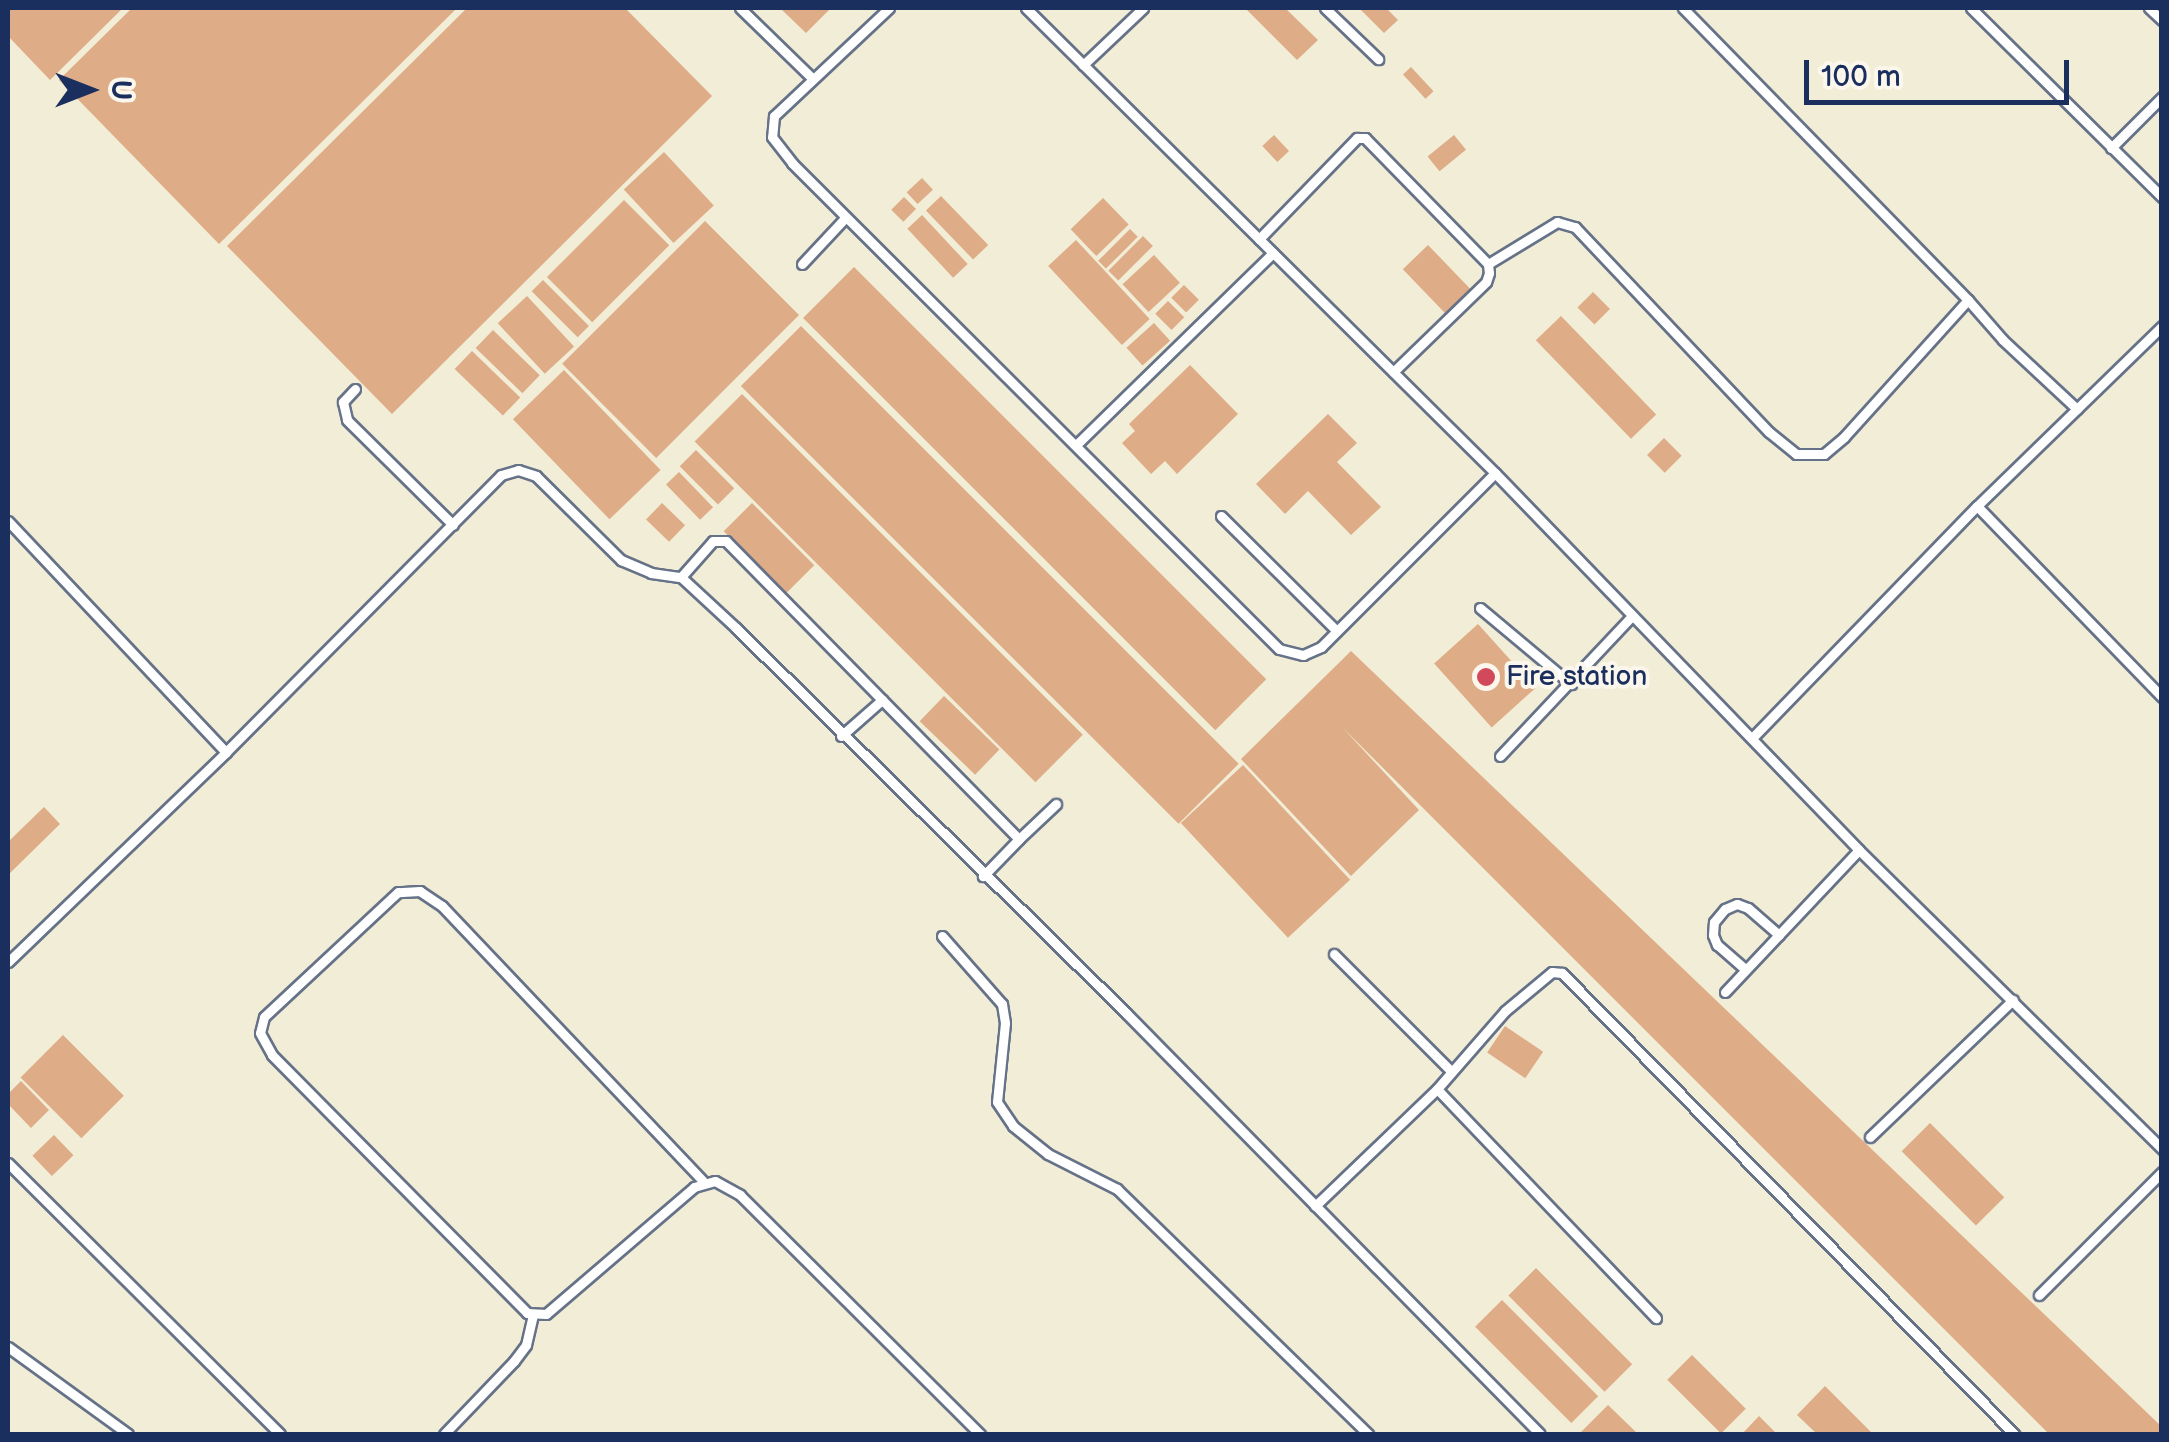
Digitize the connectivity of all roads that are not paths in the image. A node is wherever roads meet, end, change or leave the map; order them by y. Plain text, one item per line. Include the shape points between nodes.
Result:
1 (740, 8) edge
2 (889, 8) edge
3 (1026, 8) edge
4 (1143, 8) edge
5 (1325, 8) edge
6 (1683, 8) edge
7 (1971, 8) edge
8 (2149, 8) edge
9 (2162, 20) edge
10 (1378, 59) dead end
11 (1084, 65) junction
12 (812, 78) junction
13 (2162, 97) edge
14 (2112, 148) junction
15 (2162, 197) edge
16 (846, 216) junction
17 (1259, 239) junction
18 (1273, 253) junction
19 (802, 264) dead end
20 (1488, 264) junction
21 (1968, 300) junction
22 (2162, 326) edge
23 (1393, 372) junction
24 (355, 389) dead end
25 (2077, 409) junction
26 (1076, 445) junction
27 (1495, 473) junction
28 (1978, 506) junction
29 (1221, 516) dead end
30 (8, 522) edge
31 (453, 524) junction
32 (681, 577) junction
33 (1480, 608) dead end
34 (1632, 616) junction
35 (1337, 632) junction
36 (1571, 684) junction
37 (2162, 697) edge
38 (882, 700) junction
39 (842, 736) junction
40 (1754, 736) junction
41 (226, 752) junction
42 (1500, 756) dead end
43 (1056, 804) dead end
44 (1019, 839) junction
45 (1859, 850) junction
46 (984, 876) junction
47 (1779, 935) junction
48 (942, 936) dead end
49 (1334, 954) dead end
50 (8, 962) edge
51 (1745, 969) junction
52 (1725, 992) dead end
53 (2013, 1000) junction
54 (1450, 1070) junction
55 (1437, 1089) junction
56 (1870, 1137) dead end
57 (2162, 1149) edge
58 (8, 1163) edge
59 (2162, 1172) edge
60 (703, 1181) junction
61 (1315, 1206) junction
62 (2040, 1295) dead end
63 (532, 1315) junction
64 (1656, 1318) dead end
65 (8, 1348) edge
66 (270, 1425) junction
67 (128, 1434) edge
68 (262, 1434) edge
69 (280, 1434) edge
70 (444, 1434) edge
71 (980, 1434) edge
72 (1368, 1434) edge
73 (1540, 1434) edge
74 (2014, 1434) edge

1 - 12 lane
2 - 12 lane
3 - 11 lane
4 - 11 lane
5 - 10 lane
6 - 21 lane
7 - 14 lane
8 - 9 lane
11 - 17 lane
12 - 16 lane via 774,116 772,137
13 - 14 lane
14 - 15 lane
16 - 19 lane
16 - 26 lane
17 - 18 lane
17 - 20 lane via 1357,138 1365,138
18 - 23 lane
18 - 26 lane
20 - 21 lane via 1556,222 1574,227 1796,454 1824,454 1834,446
20 - 23 lane via 1486,282
21 - 25 lane
22 - 25 lane
23 - 27 lane
24 - 31 lane via 343,402 347,420
25 - 28 lane
26 - 35 lane via 1280,649 1303,655
27 - 34 lane
27 - 35 lane
28 - 37 lane
28 - 40 lane
29 - 35 lane
30 - 41 lane
31 - 32 lane via 500,476 518,470 536,476 621,560
31 - 41 lane
32 - 38 lane via 713,541 726,541
32 - 39 lane
33 - 36 lane
34 - 36 lane
34 - 40 lane
36 - 42 lane
38 - 39 lane
38 - 44 lane
39 - 46 lane
40 - 45 lane
41 - 50 lane
43 - 44 lane
44 - 46 lane
45 - 47 lane
45 - 53 lane
46 - 61 lane
47 - 51 lane
47 - 51 lane via 1748,908 1725,909 1713,935
48 - 72 lane via 1002,1004 997,1102 1012,1126 1048,1154 1118,1189
49 - 54 lane
51 - 52 lane
53 - 56 lane
53 - 57 lane
54 - 55 lane
54 - 74 lane via 1506,1011 1552,972 1562,973
55 - 61 lane
55 - 64 lane
58 - 66 lane
59 - 62 lane
60 - 63 lane via 554,1309
60 - 63 lane via 442,906 420,891 398,892 264,1017 260,1033 272,1056
60 - 71 lane via 740,1194
61 - 73 lane
63 - 70 lane via 526,1345 514,1362
65 - 67 lane
66 - 68 lane
66 - 69 lane

